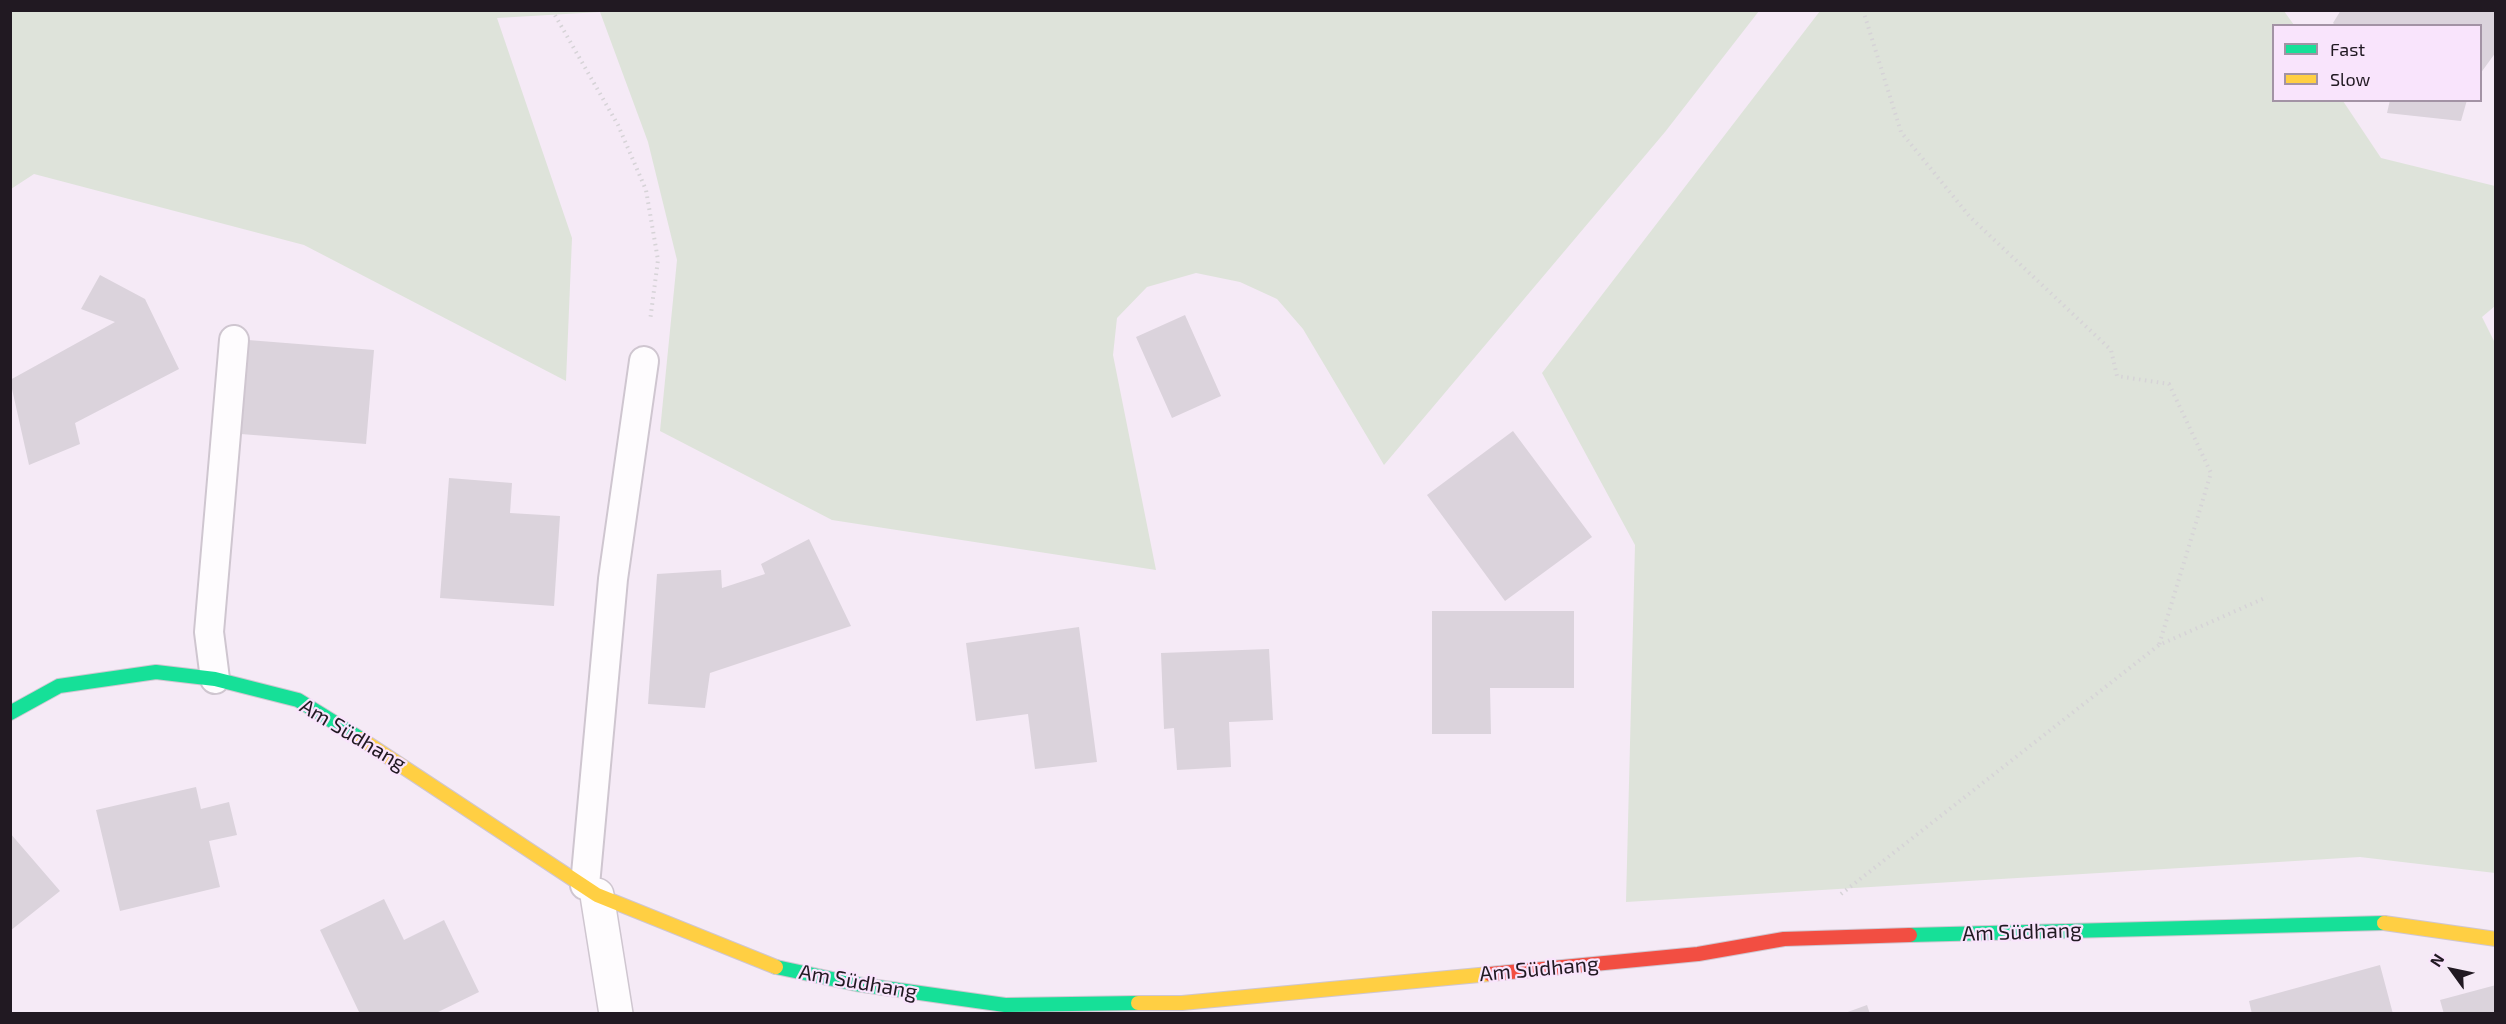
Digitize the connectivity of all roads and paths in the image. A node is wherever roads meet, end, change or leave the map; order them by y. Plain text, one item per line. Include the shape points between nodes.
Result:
1 (552, 10) edge
2 (1863, 10) edge
3 (234, 340) dead end
4 (644, 362) joint
5 (2267, 597) dead end
6 (2159, 645) junction
7 (215, 679) junction
8 (10, 713) edge
9 (591, 890) junction
10 (1840, 895) dead end
11 (2496, 939) edge
12 (616, 1014) edge

1 - 4 path via 618,125 646,190 658,260
2 - 6 path via 1901,132 1970,217 2110,350 2117,376 2169,384 2211,473
3 - 7 lane via 209,632
4 - 9 lane via 613,579
5 - 6 path
6 - 10 path
7 - 8 street, Am Südhang via 156,672 59,686
7 - 9 street, Am Südhang via 298,700
9 - 11 street, Am Südhang via 777,968 856,984 1005,1005 1182,1003 1698,954 1784,939 2377,922
9 - 12 street

